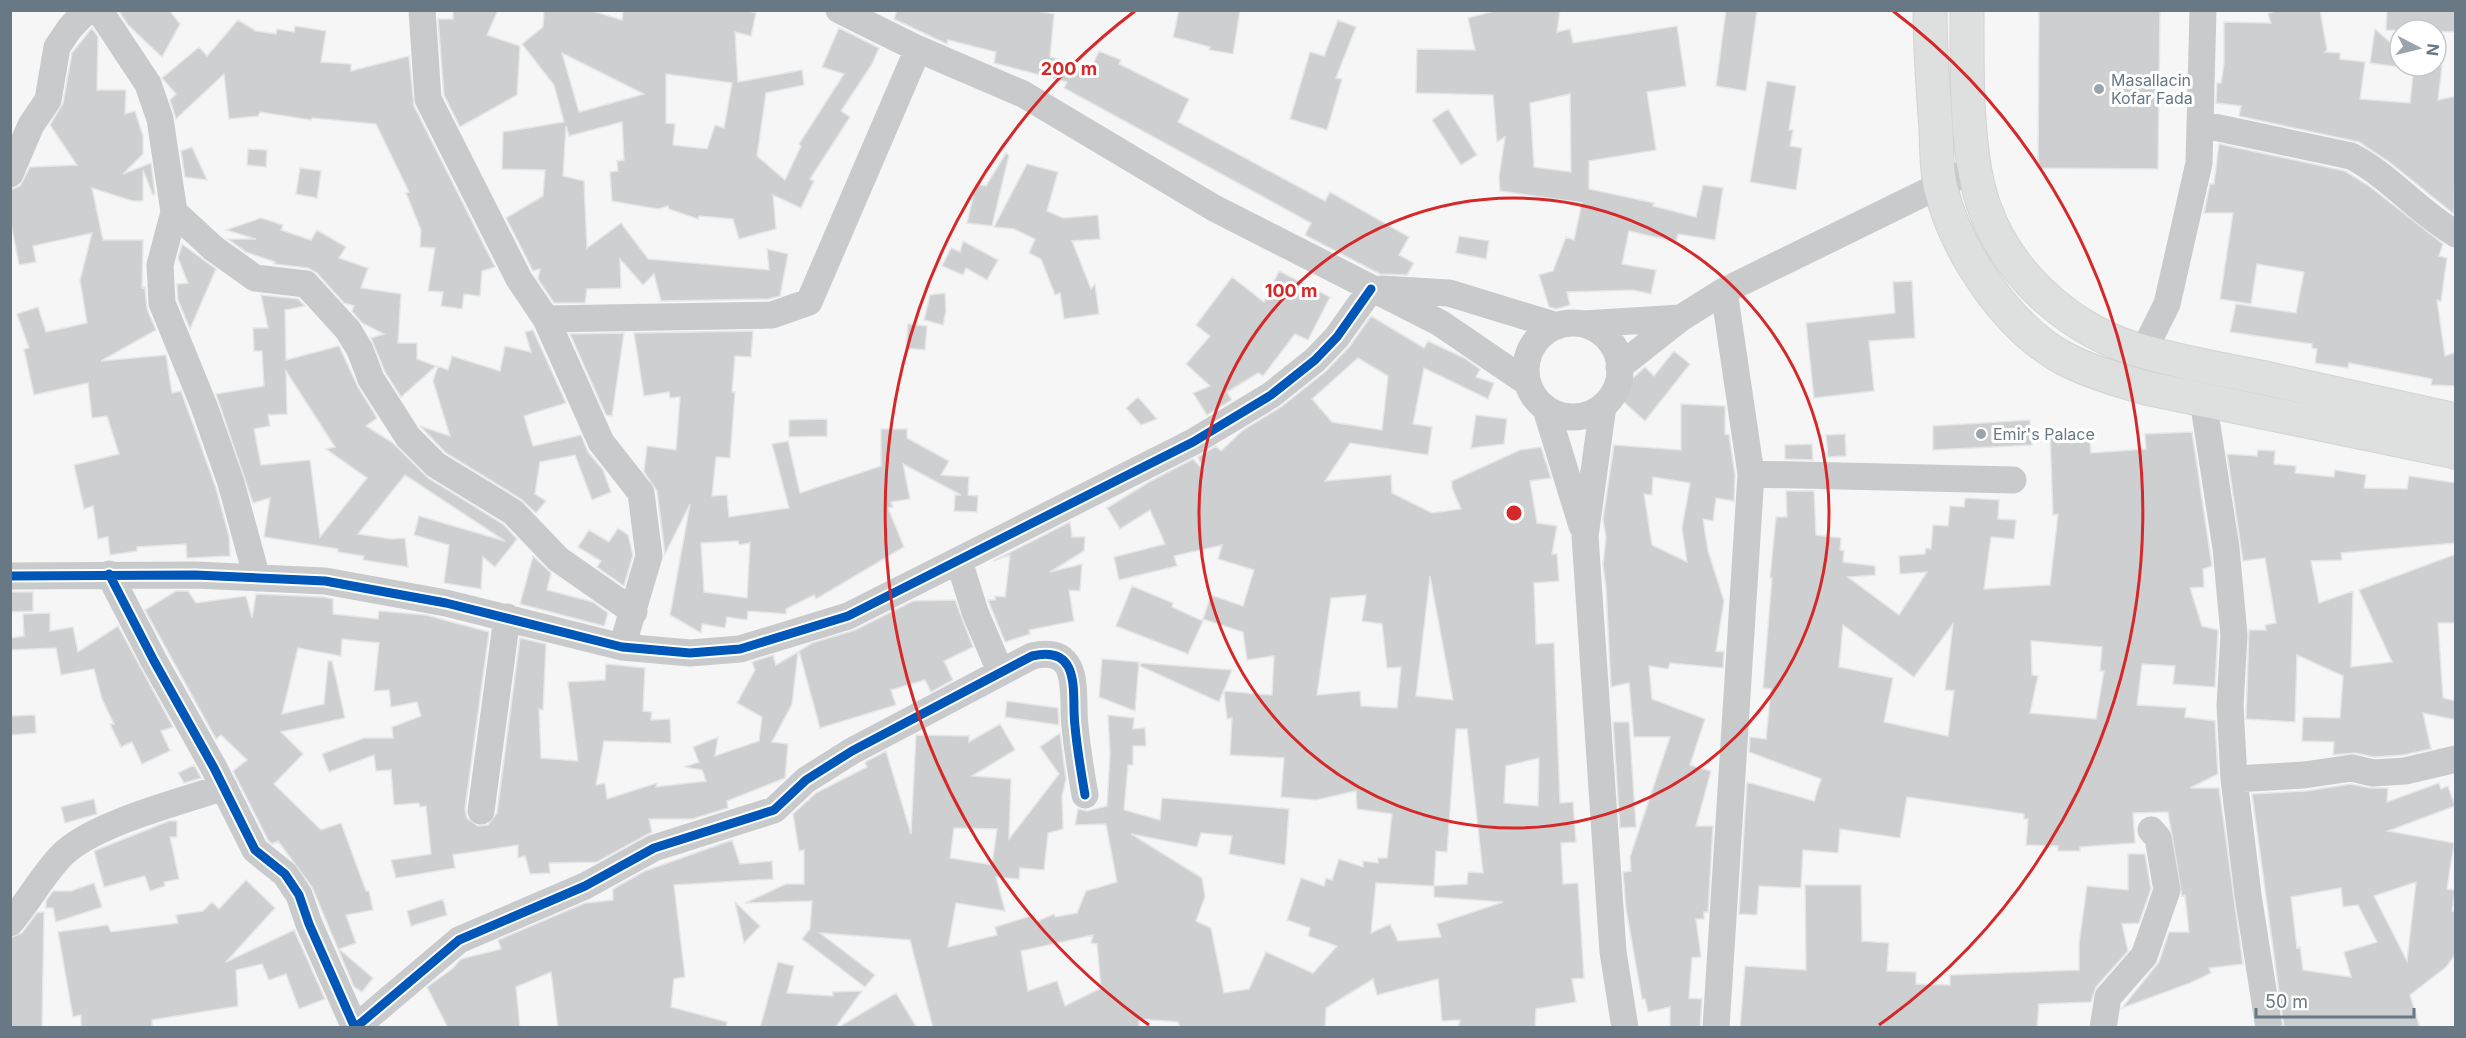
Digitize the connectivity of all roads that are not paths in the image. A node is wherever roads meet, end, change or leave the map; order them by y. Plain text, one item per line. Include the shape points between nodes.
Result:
1 (87, 10) edge
2 (99, 10) edge
3 (422, 10) edge
4 (839, 10) edge
5 (1930, 10) edge
6 (1967, 10) edge
7 (2203, 10) edge
8 (918, 49) junction
9 (2200, 124) junction
10 (1974, 169) junction
11 (10, 174) edge
12 (1940, 186) junction
13 (174, 212) junction
14 (2456, 234) edge
15 (1371, 289) junction
16 (1724, 291) junction
17 (1681, 318) junction
18 (546, 319) junction
19 (1570, 325) junction
20 (2143, 352) junction
21 (1619, 367) junction
22 (1528, 383) junction
23 (2204, 400) junction
24 (1603, 406) junction
25 (1546, 409) junction
26 (2456, 420) edge
27 (2456, 452) edge
28 (1751, 474) junction
29 (2013, 480) dead end
30 (1585, 536) junction
31 (959, 561) junction
32 (108, 574) junction
33 (10, 576) edge
34 (257, 578) junction
35 (634, 612) junction
36 (507, 617) junction
37 (622, 646) junction
38 (1000, 671) junction
39 (2456, 759) edge
40 (2234, 779) junction
41 (224, 788) junction
42 (1085, 795) dead end
43 (481, 811) dead end
44 (2151, 830) dead end
45 (10, 923) edge
46 (1625, 1028) edge
47 (1716, 1028) edge
48 (2103, 1028) edge
49 (2269, 1028) edge

1 - 11 street via 57,47 48,100 31,125
2 - 13 street via 148,84 160,119
3 - 18 street via 428,99 519,279
4 - 8 street
5 - 12 main road
6 - 10 main road
7 - 9 street
8 - 15 street via 1023,94 1214,208
8 - 18 street via 809,303 772,315
9 - 14 street via 2351,156
9 - 20 street via 2199,163 2167,304
10 - 12 street
10 - 20 main road via 1985,209 2003,248 2027,278 2054,305 2088,329
12 - 16 street
12 - 23 main road via 1968,255 1997,299 2029,332 2063,358 2098,374
13 - 34 street via 160,265 162,303 231,483
13 - 35 street via 213,248 255,278 306,284 348,330 371,379 408,437 436,465 513,512 558,559
15 - 19 street via 1449,293
15 - 22 street via 1440,323
15 - 31 street via 1337,337 1270,395 1193,442
16 - 17 street
16 - 28 street
17 - 19 street
17 - 21 street
18 - 35 street via 602,442 641,493 649,556
19 - 21 street via 1603,334 1611,342
19 - 22 street via 1536,341 1526,368
20 - 26 main road
21 - 24 street via 1615,388
22 - 25 street
23 - 27 main road
23 - 40 street via 2226,548 2234,635 2230,706
24 - 25 street via 1576,417
24 - 30 street
25 - 30 street
28 - 29 street
28 - 47 street
30 - 46 street via 1613,952
31 - 37 street via 848,616 740,649 690,653
31 - 38 street
32 - 33 street
32 - 34 street
32 - 41 street
34 - 36 street via 325,581
35 - 37 street
36 - 37 street
36 - 43 street
38 - 41 street via 852,751 806,780 774,810 654,848 585,886 459,940 355,1028 299,895 285,874 255,850
38 - 42 street via 1045,653 1071,669 1076,689 1074,724
39 - 40 street via 2405,771 2373,773 2352,768
40 - 49 street
41 - 45 street via 124,820 80,842 64,853
44 - 48 street via 2158,837 2167,890 2144,956 2108,997

